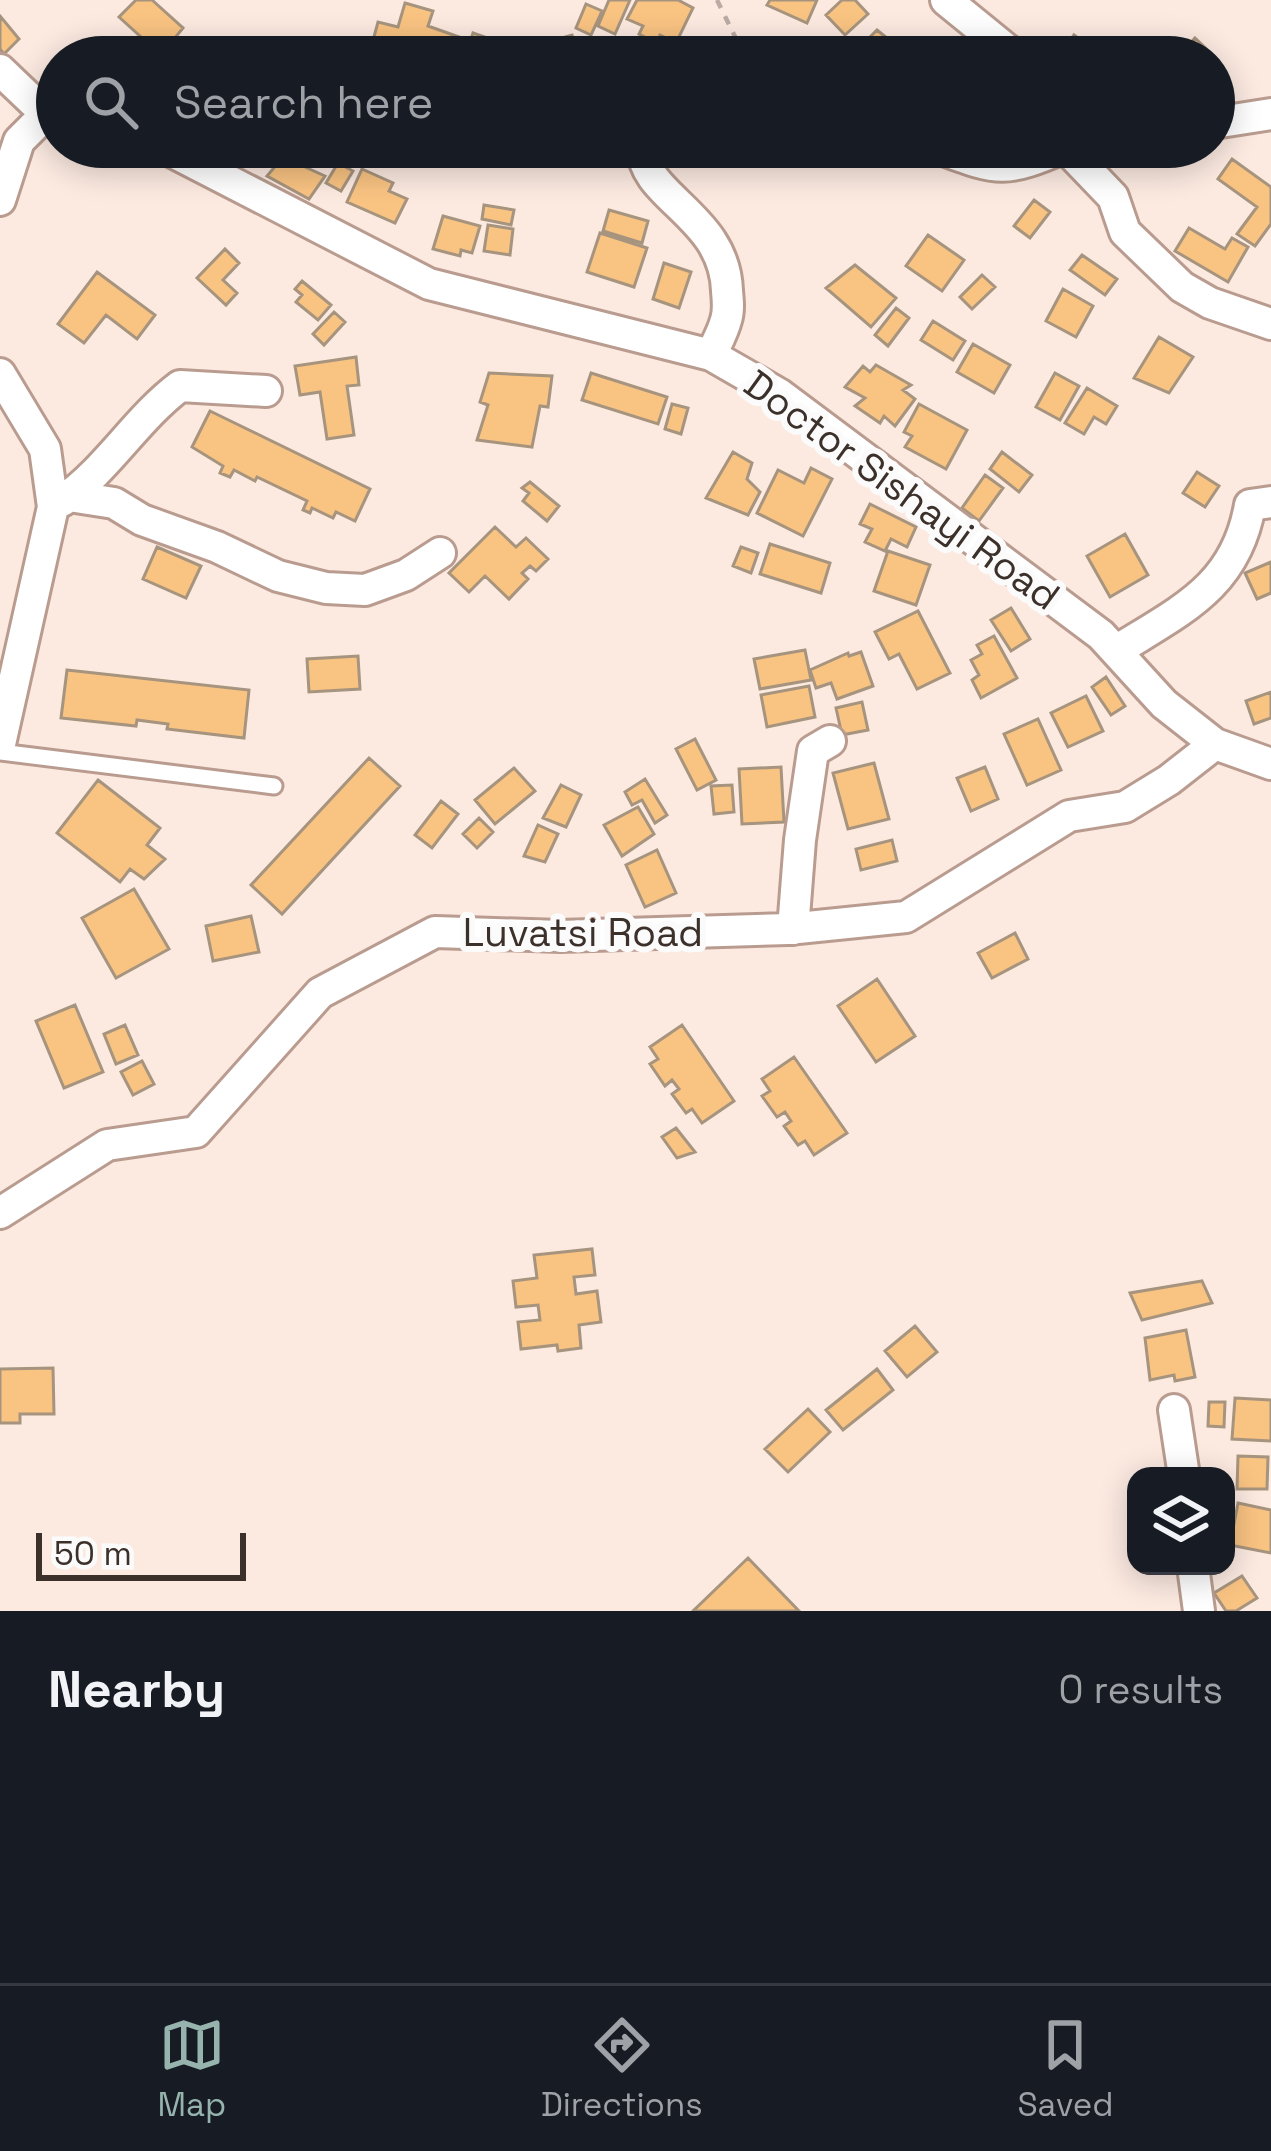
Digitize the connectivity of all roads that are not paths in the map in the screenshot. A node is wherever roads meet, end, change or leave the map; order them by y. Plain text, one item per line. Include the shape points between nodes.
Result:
1 (946, 0) edge
2 (990, 36) edge
3 (0, 70) edge
4 (36, 100) edge
5 (1271, 114) edge
6 (1235, 120) edge
7 (36, 127) edge
8 (204, 168) edge
9 (648, 168) edge
10 (1085, 168) edge
11 (0, 200) edge
12 (1271, 324) edge
13 (711, 355) junction
14 (0, 374) edge
15 (266, 391) dead end
16 (61, 501) junction
17 (1271, 502) edge
18 (440, 553) dead end
19 (1116, 651) junction
20 (1, 728) edge
21 (830, 741) dead end
22 (1215, 744) junction
23 (0, 748) edge
24 (1271, 764) edge
25 (274, 786) dead end
26 (793, 929) junction
27 (0, 1213) edge
28 (1174, 1409) dead end
29 (1183, 1467) edge
30 (1194, 1575) edge
31 (1199, 1611) edge

1 - 2 street
3 - 4 street
5 - 6 street
7 - 11 street via 19,142
8 - 13 street, Doctor Sishayi Road via 429,284
9 - 13 street via 703,224 727,267 728,316
10 - 12 street via 1113,197 1125,232 1182,287
13 - 19 street, Doctor Sishayi Road via 779,394
14 - 16 street via 45,449
15 - 16 street via 181,386
16 - 18 street via 114,503 278,576 326,588 365,590
16 - 20 street
17 - 19 street via 1250,505 1227,570 1204,595
19 - 22 street, Doctor Sishayi Road
20 - 23 street
21 - 26 street via 813,751
22 - 24 street, Doctor Sishayi Road
22 - 26 street, Luvatsi Road via 1125,807 1069,816 906,917
23 - 25 lane
26 - 27 street, Luvatsi Road via 435,932 320,993 196,1132 107,1145
28 - 29 street
30 - 31 street

